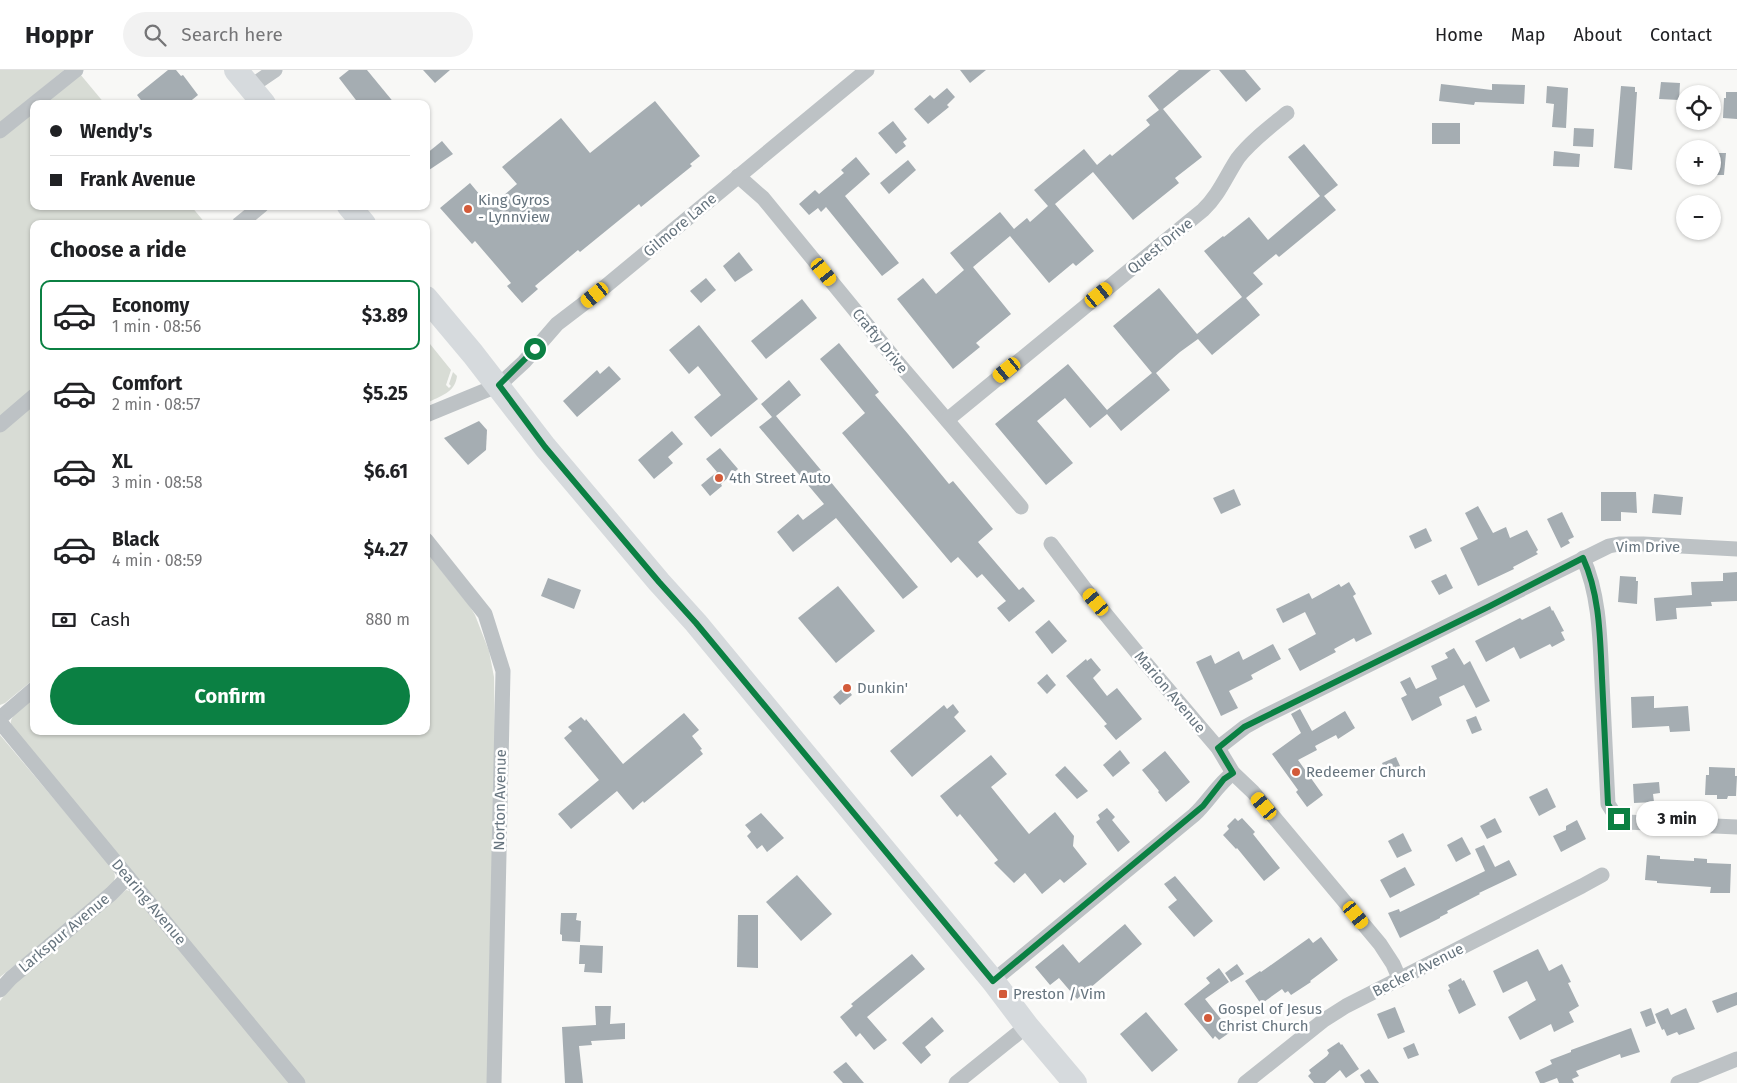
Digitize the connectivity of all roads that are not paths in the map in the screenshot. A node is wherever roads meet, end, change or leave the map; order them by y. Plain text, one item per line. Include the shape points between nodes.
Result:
1 (76, 70) edge
2 (275, 70) edge
3 (867, 70) edge
4 (250, 87) edge
5 (39, 100) edge
6 (30, 107) edge
7 (1287, 113) dead end
8 (0, 131) edge
9 (738, 176) junction
10 (256, 210) edge
11 (353, 210) edge
12 (244, 220) edge
13 (361, 220) edge
14 (430, 303) edge
15 (499, 385) junction
16 (30, 399) edge
17 (430, 413) edge
18 (947, 420) junction
19 (0, 425) edge
20 (1021, 507) dead end
21 (1051, 544) dead end
22 (430, 545) edge
23 (1737, 549) edge
24 (1583, 558) junction
25 (30, 692) edge
26 (0, 718) edge
27 (0, 722) edge
28 (1218, 748) junction
29 (1233, 773) junction
30 (1737, 827) edge
31 (1602, 875) dead end
32 (128, 877) junction
33 (1400, 980) junction
34 (993, 981) junction
35 (0, 990) edge
36 (1027, 1026) junction
37 (1737, 1059) edge
38 (298, 1083) edge
39 (494, 1083) edge
40 (956, 1083) edge
41 (1075, 1083) edge
42 (1245, 1083) edge
43 (1678, 1083) edge

1 - 5 street
2 - 4 street
3 - 9 street, Gilmore Lane
6 - 8 street
7 - 18 street, Quest Drive via 1241,155 1217,195 1203,210
9 - 15 street, Gilmore Lane via 557,324
9 - 18 street, Crafty Drive via 763,198
10 - 12 street
11 - 13 main road
14 - 15 main road
15 - 17 street
15 - 34 main road via 545,447 696,623
16 - 19 street
18 - 20 street, Crafty Drive
21 - 28 street, Marion Avenue
22 - 39 street, Norton Avenue via 485,614 503,671
23 - 24 street, Vim Drive via 1619,544
24 - 28 street, Vim Drive via 1263,717 1244,727
24 - 30 street via 1590,573 1600,638 1608,804 1615,815 1626,822
25 - 26 street
27 - 32 street, Dearing Avenue
28 - 29 street, Marion Avenue
29 - 33 street, Marion Avenue via 1253,792 1368,930 1393,964
29 - 34 street via 1224,779 1194,815
31 - 33 street, Becker Avenue
32 - 35 street, Larkspur Avenue
32 - 38 street, Dearing Avenue
33 - 42 street, Becker Avenue via 1324,1020
34 - 36 main road
36 - 40 street
36 - 41 main road
37 - 43 street

